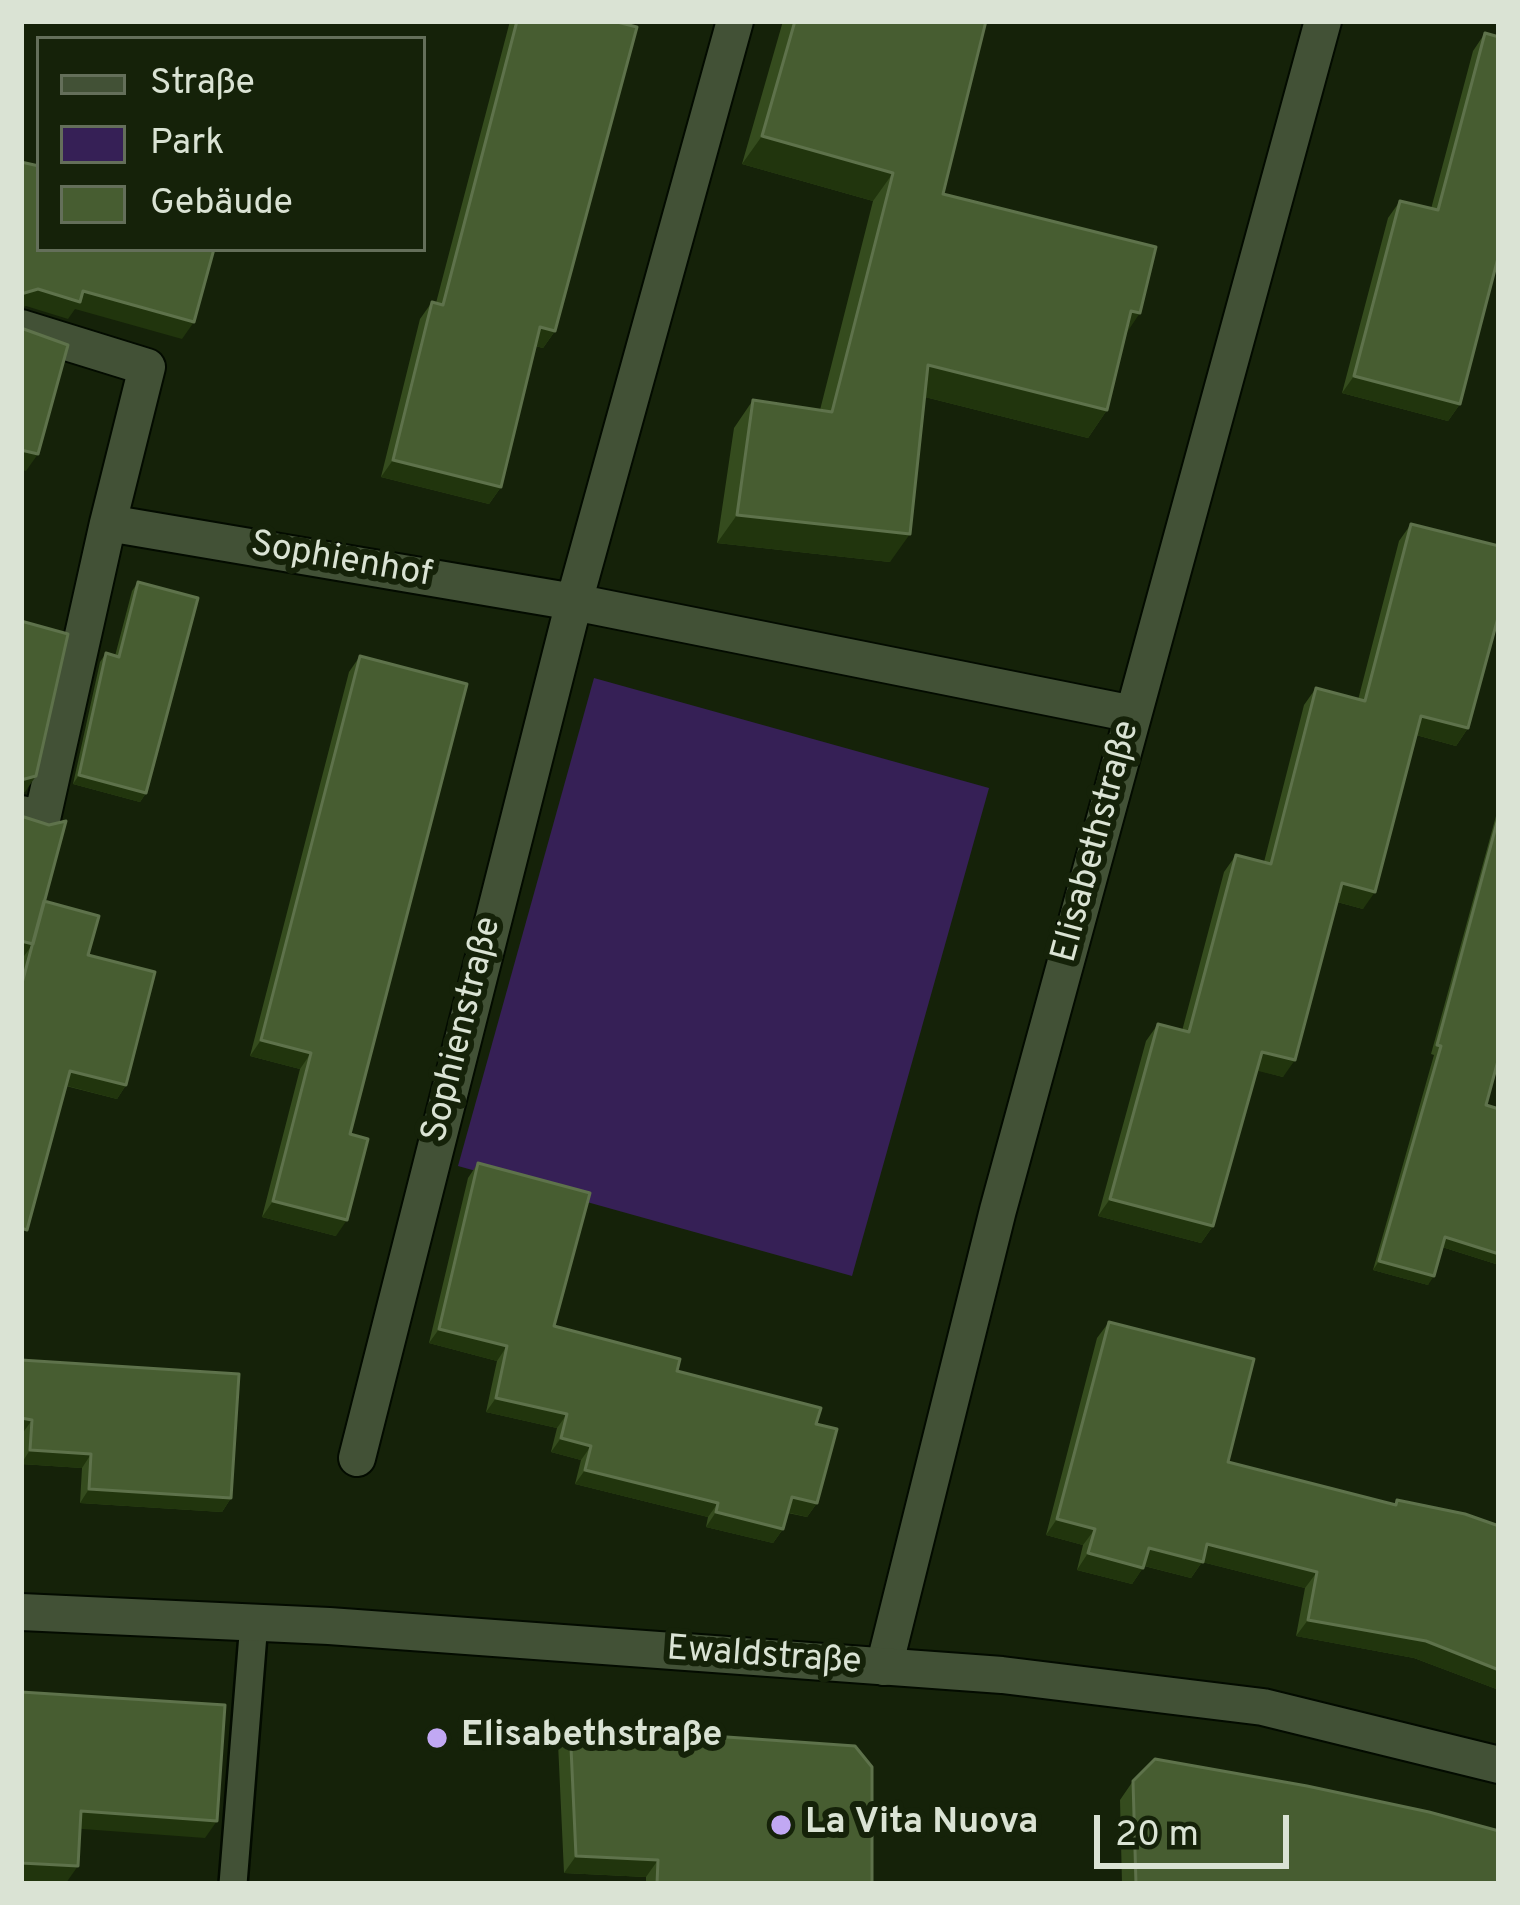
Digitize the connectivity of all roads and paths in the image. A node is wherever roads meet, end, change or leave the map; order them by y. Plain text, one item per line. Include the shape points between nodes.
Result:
1 (735, 21) edge
2 (1323, 21) edge
3 (21, 328) edge
4 (108, 523) junction
5 (574, 602) junction
6 (1132, 714) junction
7 (21, 814) edge
8 (357, 1458) dead end
9 (21, 1612) edge
10 (254, 1622) junction
11 (884, 1667) junction
12 (1499, 1765) edge
13 (233, 1884) edge

1 - 5 street, Sophienstraße
2 - 6 street, Elisabethstraße
3 - 4 street via 147,367
4 - 5 street, Sophienhof
4 - 7 street via 42,819
5 - 6 street
5 - 8 street, Sophienstraße
6 - 11 street, Elisabethstraße
9 - 10 street, Ewaldstraße
10 - 11 street, Ewaldstraße
10 - 13 lane
11 - 12 street, Ewaldstraße via 1263,1707

